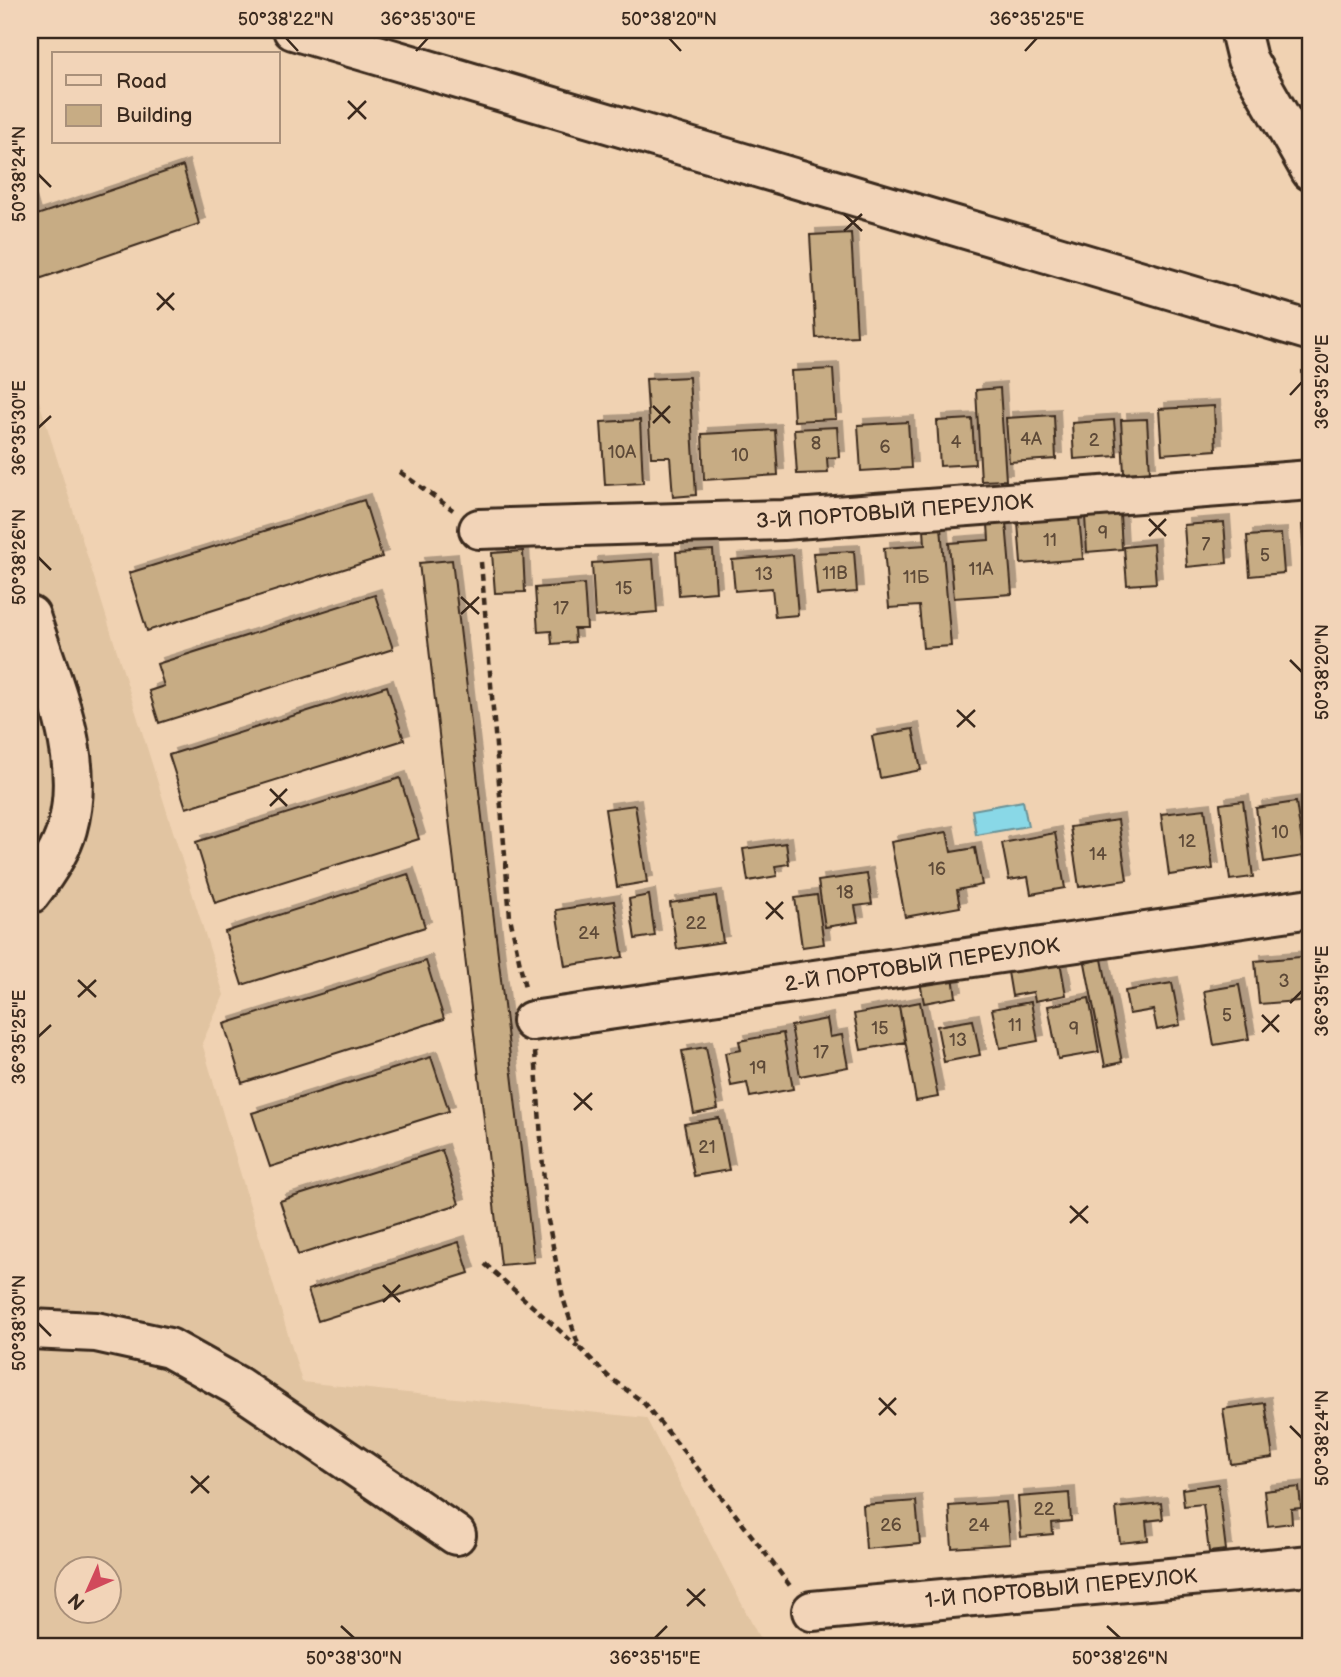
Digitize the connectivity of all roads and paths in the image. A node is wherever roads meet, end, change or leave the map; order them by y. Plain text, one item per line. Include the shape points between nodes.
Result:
1 (293, 30) edge
2 (1240, 30) edge
3 (1311, 171) edge
4 (1311, 331) edge
5 (400, 472) dead end
6 (1311, 480) edge
7 (478, 529) junction
8 (30, 616) edge
9 (30, 894) edge
10 (1311, 908) edge
11 (532, 1021) junction
12 (485, 1264) dead end
13 (30, 1329) edge
14 (579, 1348) junction
15 (456, 1535) dead end
16 (1311, 1565) edge
17 (812, 1611) joint

1 - 4 street
2 - 3 street via 1247,59
5 - 7 path
6 - 7 street, 3-Й ПОРТОВЫЙ ПЕРЕУЛОК via 783,520
7 - 11 path via 510,917
8 - 9 street via 69,735 75,786 67,832
10 - 11 street, 2-Й ПОРТОВЫЙ ПЕРЕУЛОК
11 - 14 path via 546,1210 563,1298
12 - 14 path
13 - 15 street via 96,1332 169,1348 237,1386
14 - 17 path via 643,1402
16 - 17 street, 1-Й ПОРТОВЫЙ ПЕРЕУЛОК

